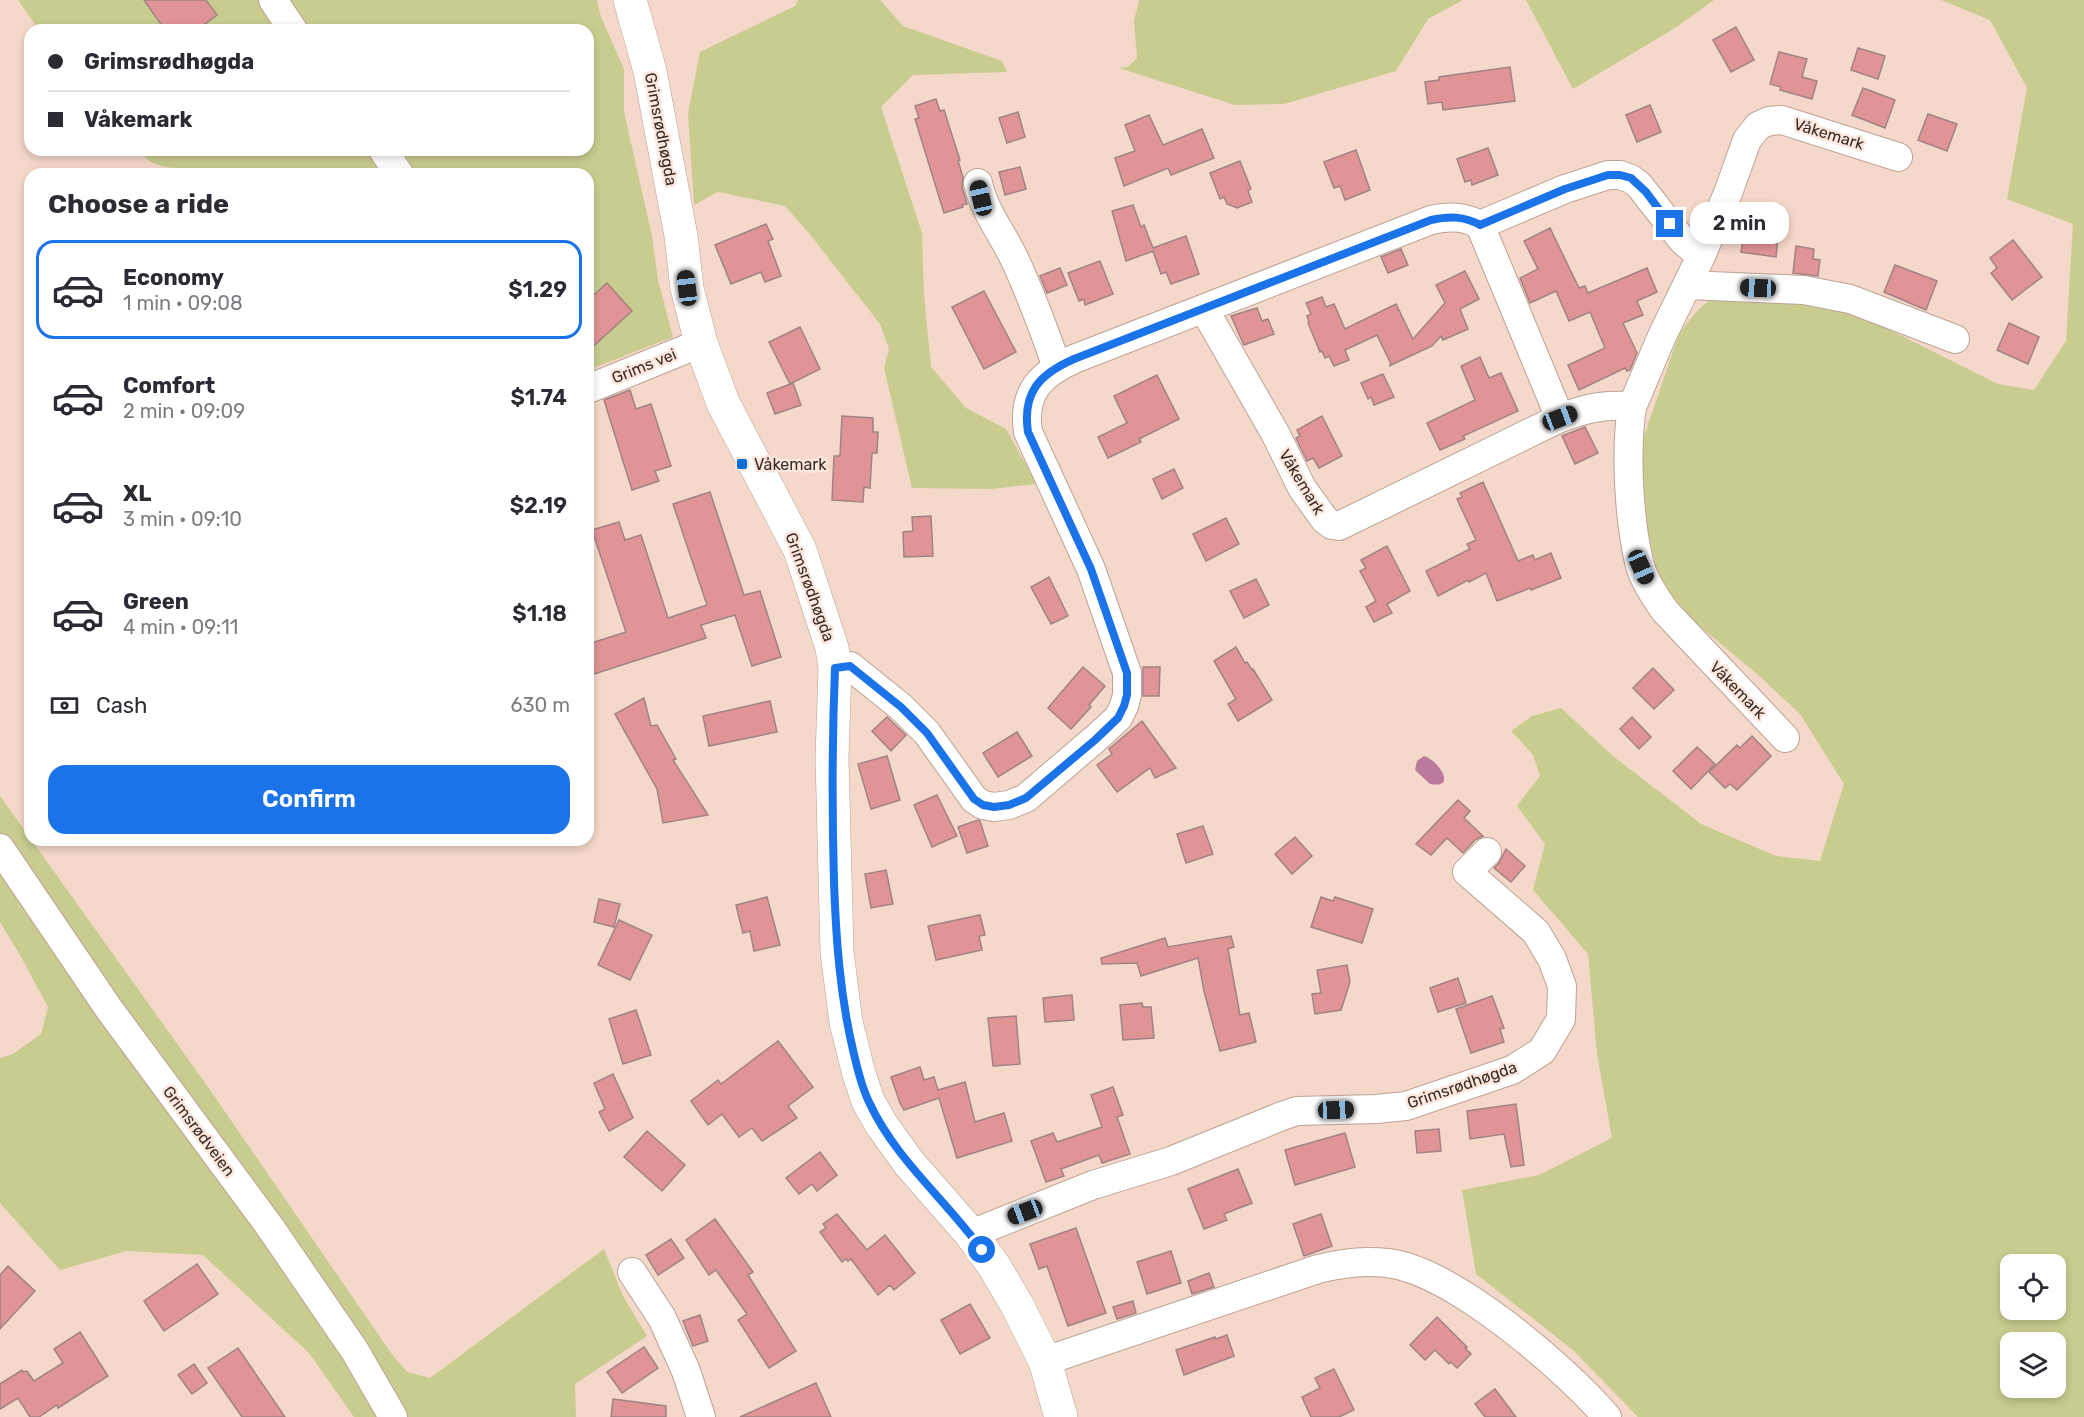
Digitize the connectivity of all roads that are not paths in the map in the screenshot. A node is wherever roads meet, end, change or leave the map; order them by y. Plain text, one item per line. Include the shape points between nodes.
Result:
1 (273, 0) edge
2 (630, 0) edge
3 (289, 24) edge
4 (1898, 157) dead end
5 (978, 183) dead end
6 (1480, 225) junction
7 (1701, 256) junction
8 (1688, 285) junction
9 (1204, 309) junction
10 (1955, 339) dead end
11 (701, 343) junction
12 (1057, 366) junction
13 (594, 387) edge
14 (1632, 407) junction
15 (1560, 418) junction
16 (835, 668) junction
17 (1785, 738) dead end
18 (0, 848) edge
19 (1487, 852) dead end
20 (971, 1234) junction
21 (632, 1272) dead end
22 (1045, 1361) junction
23 (393, 1417) edge
24 (701, 1417) edge
25 (1061, 1417) edge
26 (1606, 1417) edge

1 - 3 street
2 - 11 main road, Grimsrødhøgda via 650,71 687,288
4 - 7 street, Våkemark via 1782,120 1758,126 1747,140
5 - 12 street via 981,198 1032,297
6 - 7 street via 1565,189 1620,175 1639,185 1682,240
6 - 9 street via 1448,216 1431,220
6 - 15 street
7 - 8 street, Våkemark
8 - 10 street via 1804,290 1850,299
8 - 14 street, Våkemark
9 - 12 street
9 - 15 street, Våkemark via 1302,488 1332,525 1347,523
11 - 13 street, Grims vei
11 - 16 main road, Grimsrødhøgda via 723,403 800,550
12 - 16 street via 1032,392 1026,418 1028,432 1091,569 1127,673 1127,695 1118,718 1026,798 994,807 974,799 927,733 901,707 850,666
14 - 15 street, Våkemark via 1606,405
14 - 17 street, Våkemark via 1628,437 1632,514 1641,567 1650,589 1665,611
16 - 20 main road, Grimsrødhøgda via 832,758 837,951 846,1022 868,1101 881,1124 909,1163
18 - 23 street, Grimsrødveien via 109,1009 270,1227 355,1352
19 - 20 street, Grimsrødhøgda via 1467,872 1536,932 1562,986 1561,1019 1542,1051 1512,1070 1406,1106 1282,1116
20 - 22 main road, Grimsrødhøgda via 1017,1305
21 - 24 street via 662,1318
22 - 25 main road, Grimsrødhøgda
22 - 26 street via 1318,1269 1344,1262 1388,1263 1415,1270 1471,1299 1573,1381

